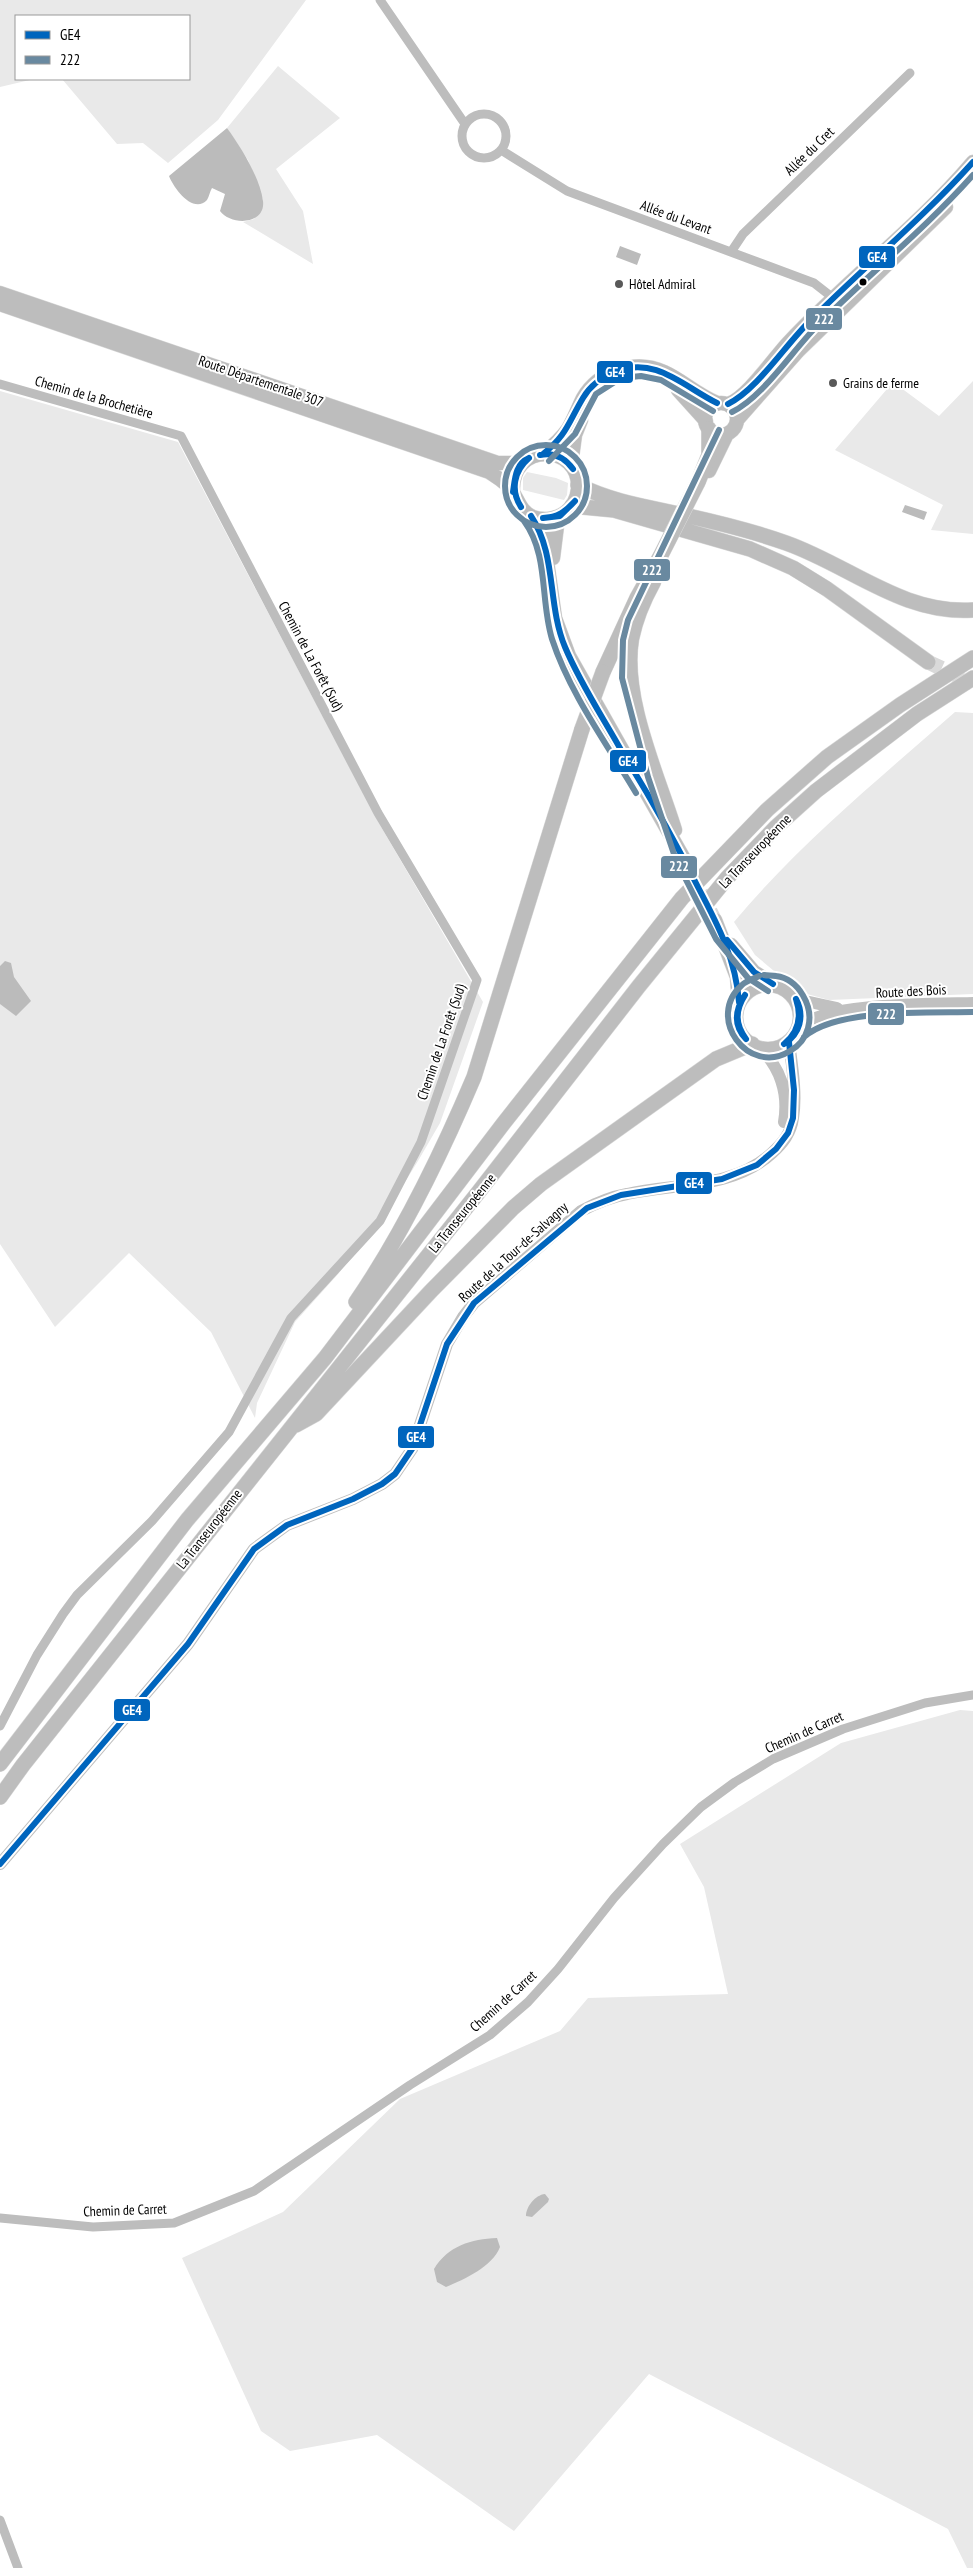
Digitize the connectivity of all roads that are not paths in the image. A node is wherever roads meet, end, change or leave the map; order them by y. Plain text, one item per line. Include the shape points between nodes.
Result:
1 (380, 0) edge
2 (910, 73) dead end
3 (465, 124) junction
4 (501, 150) junction
5 (973, 162) edge
6 (973, 177) edge
7 (731, 252) junction
8 (0, 293) edge
9 (838, 302) junction
10 (0, 304) edge
11 (0, 384) edge
12 (722, 404) junction
13 (738, 420) junction
14 (707, 425) junction
15 (727, 434) junction
16 (181, 436) joint
17 (543, 454) junction
18 (523, 463) junction
19 (571, 465) junction
20 (700, 484) junction
21 (578, 485) junction
22 (514, 492) junction
23 (567, 511) junction
24 (531, 516) junction
25 (663, 558) junction
26 (550, 579) junction
27 (973, 610) edge
28 (973, 658) edge
29 (928, 662) tunnel mouth
30 (973, 678) edge
31 (684, 857) junction
32 (692, 872) tunnel mouth
33 (715, 920) tunnel mouth
34 (723, 934) junction
35 (773, 984) junction
36 (796, 999) junction
37 (739, 1002) junction
38 (973, 1003) edge
39 (850, 1009) junction
40 (798, 1030) junction
41 (789, 1042) junction
42 (756, 1046) junction
43 (771, 1154) junction
44 (325, 1358) junction
45 (289, 1428) junction
46 (973, 1695) edge
47 (0, 1726) edge
48 (0, 1764) edge
49 (0, 1797) edge
50 (0, 1864) edge
51 (0, 2218) edge
52 (0, 2520) edge
53 (18, 2568) edge

1 - 3 street
2 - 7 street, Allée du Cret via 742,234
3 - 4 street via 463,143 471,154 483,158
3 - 4 street via 483,114 496,119 506,137
4 - 7 street, Allée du Levant via 567,191
5 - 9 main road
6 - 9 main road via 938,216
7 - 9 street, Allée du Levant via 814,283
8 - 18 main road, Route Départementale 307 via 498,463
9 - 12 main road via 789,342 741,398
9 - 13 main road
10 - 22 main road, Route Départementale 307 via 471,466 504,481
11 - 16 street, Chemin de la Brochetière
12 - 13 main road via 735,410
12 - 14 main road via 709,408
12 - 17 main road via 690,390 664,372 628,367 592,386 567,430
13 - 15 main road
14 - 15 main road via 719,434
14 - 19 main road via 689,399 670,384 645,375 618,378 593,398 583,415 575,435
14 - 20 highway via 709,455
15 - 20 main road
16 - 47 street, Chemin de La Forêt (Sud) via 378,813 477,980 421,1142 380,1221 291,1318 229,1432 152,1521 77,1595 37,1655
17 - 18 main road
17 - 19 main road via 558,456
18 - 22 main road via 514,477
19 - 21 main road
20 - 25 highway, bridge
21 - 23 main road
21 - 27 highway via 607,498 786,542 885,592 925,606
22 - 24 main road via 519,506
23 - 24 main road via 550,519
23 - 26 main road via 553,544
23 - 29 highway via 614,510 750,549 793,568 827,589
24 - 26 main road via 543,533
25 - 31 main road via 636,623 631,677 656,775
25 - 44 highway, bridge via 637,598 603,672 582,729 474,1077 404,1225 337,1329
26 - 31 main road via 555,618 569,656
28 - 44 highway, La Transeuropéenne via 827,757 767,810 682,898
30 - 45 highway, La Transeuropéenne via 917,714 816,791 727,878
31 - 32 main road
33 - 34 main road
34 - 35 main road via 754,972
34 - 37 main road via 737,977
35 - 36 main road
35 - 37 main road via 753,988
36 - 39 street, Route des Bois
36 - 40 main road via 801,1017
37 - 42 main road via 736,1021 744,1038
38 - 39 street, Route des Bois
39 - 40 street, Route des Bois via 806,1020
40 - 41 main road
41 - 42 main road via 770,1049
41 - 43 street, Route de la Tour-de-Salvagny via 795,1100 793,1119 786,1139
42 - 43 street via 773,1061 785,1095 784,1119
42 - 45 highway via 716,1059 541,1184 430,1291 316,1414
43 - 50 street, Route de la Tour-de-Salvagny via 753,1168 726,1178 628,1193 598,1201 581,1211 474,1302 447,1344 412,1449 395,1474 353,1499 287,1525 254,1549 188,1644
44 - 48 highway, La Transeuropéenne via 187,1520
45 - 49 highway, La Transeuropéenne
46 - 51 street, Chemin de Carret via 925,1703 843,1728 773,1759 735,1782 701,1807 663,1844 614,1898 558,1969 528,2002 490,2035 254,2191 174,2222 93,2227
52 - 53 street

